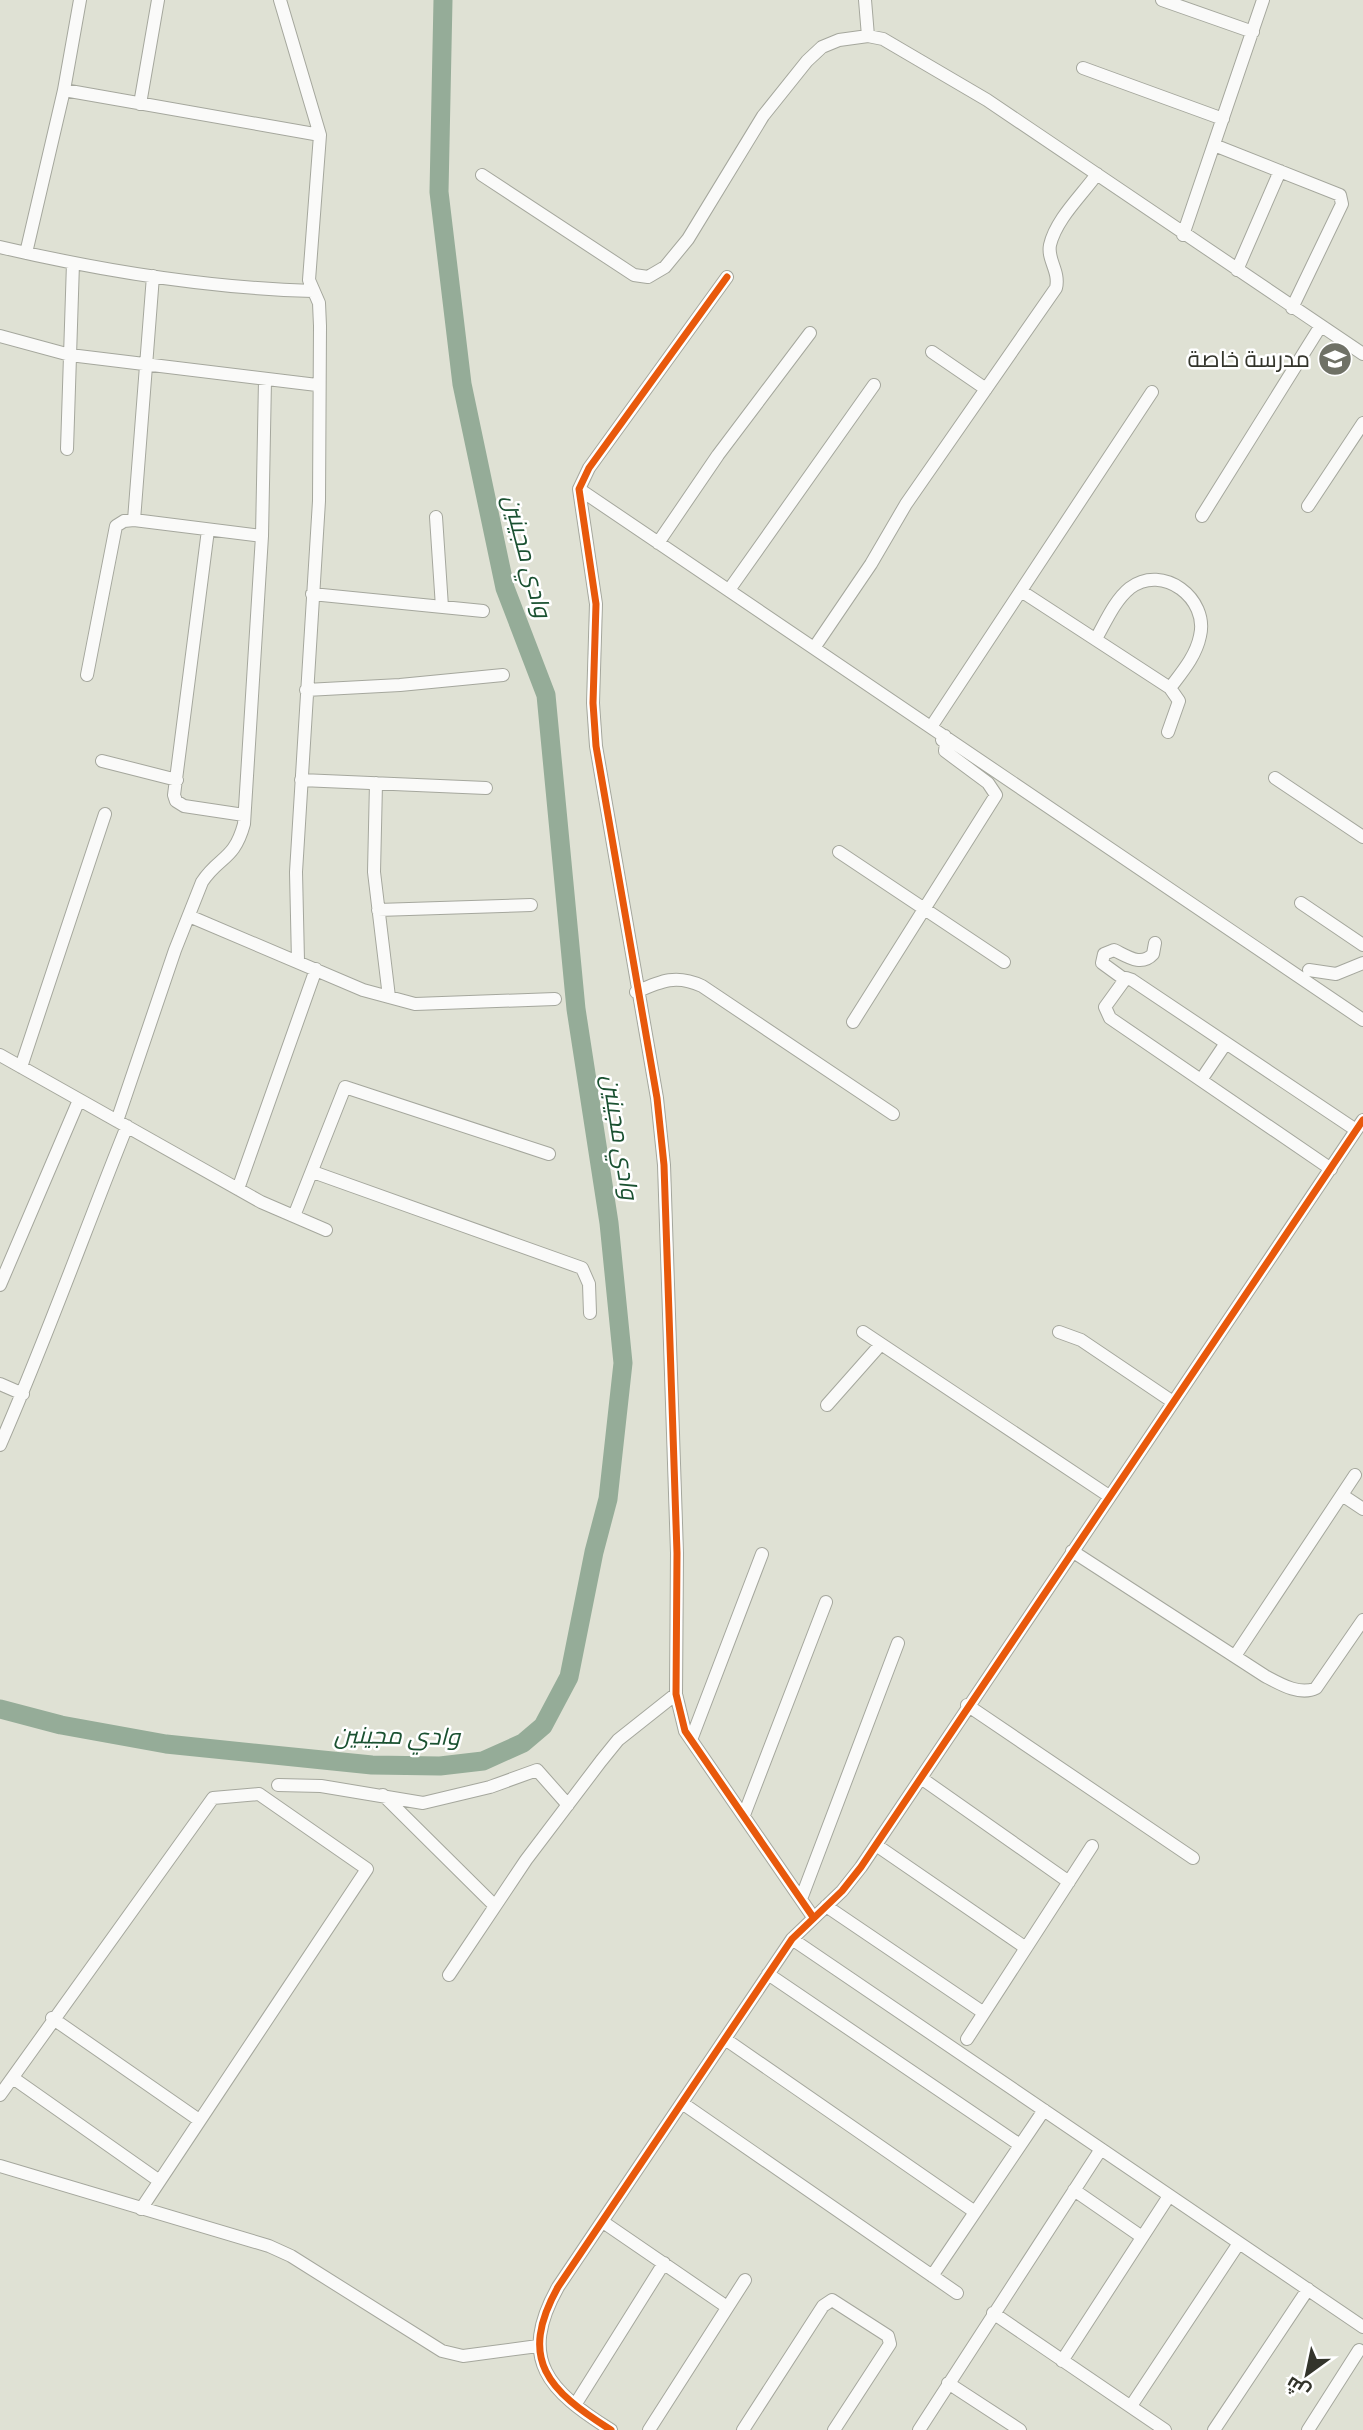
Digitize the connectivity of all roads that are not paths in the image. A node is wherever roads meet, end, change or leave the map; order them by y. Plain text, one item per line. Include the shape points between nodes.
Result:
1 (80, 0) edge
2 (158, 0) edge
3 (280, 0) edge
4 (865, 0) edge
5 (1162, 0) edge
6 (1263, 0) edge
7 (1253, 32) junction
8 (868, 36) junction
9 (1083, 68) dead end
10 (64, 90) junction
11 (140, 104) junction
12 (1223, 119) junction
13 (320, 135) junction
14 (1214, 145) junction
15 (1280, 171) junction
16 (1097, 174) junction
17 (482, 175) dead end
18 (1183, 235) junction
19 (0, 247) edge
20 (26, 253) junction
21 (73, 263) junction
22 (1237, 270) junction
23 (153, 276) junction
24 (727, 277) dead end
25 (313, 291) junction
26 (1292, 308) junction
27 (1320, 327) junction
28 (810, 334) dead end
29 (0, 336) edge
30 (932, 352) dead end
31 (1363, 353) edge
32 (70, 355) junction
33 (146, 363) junction
34 (265, 380) junction
35 (317, 385) junction
36 (874, 385) dead end
37 (986, 389) junction
38 (1152, 391) dead end
39 (1363, 423) edge
40 (66, 449) dead end
41 (579, 489) junction
42 (1308, 506) dead end
43 (436, 516) dead end
44 (1202, 516) dead end
45 (134, 520) junction
46 (208, 530) junction
47 (262, 536) junction
48 (658, 542) junction
49 (729, 590) junction
50 (1021, 591) junction
51 (312, 594) junction
52 (442, 607) junction
53 (483, 611) dead end
54 (1097, 637) junction
55 (814, 648) junction
56 (87, 675) dead end
57 (503, 675) dead end
58 (1170, 688) junction
59 (306, 690) junction
60 (932, 727) junction
61 (1168, 732) dead end
62 (945, 736) junction
63 (102, 761) dead end
64 (1275, 778) dead end
65 (177, 780) junction
66 (301, 780) junction
67 (376, 783) junction
68 (486, 788) dead end
69 (105, 814) dead end
70 (244, 816) junction
71 (1363, 837) edge
72 (839, 852) dead end
73 (1301, 902) dead end
74 (531, 905) dead end
75 (925, 908) junction
76 (378, 910) junction
77 (189, 916) junction
78 (1155, 943) dead end
79 (1363, 945) edge
80 (298, 961) junction
81 (1004, 962) dead end
82 (1363, 963) edge
83 (316, 969) junction
84 (1309, 970) dead end
85 (1124, 979) junction
86 (636, 992) junction
87 (389, 997) junction
88 (555, 999) dead end
89 (1363, 1020) edge
90 (853, 1022) dead end
91 (1226, 1043) junction
92 (0, 1055) edge
93 (21, 1068) junction
94 (1201, 1080) junction
95 (79, 1100) junction
96 (893, 1114) dead end
97 (122, 1124) junction
98 (1359, 1125) edge
99 (550, 1153) dead end
100 (1331, 1169) junction
101 (313, 1172) junction
102 (238, 1189) junction
103 (294, 1216) junction
104 (326, 1230) dead end
105 (0, 1285) edge
106 (590, 1313) dead end
107 (863, 1332) dead end
108 (1059, 1332) dead end
109 (881, 1344) junction
110 (0, 1384) edge
111 (23, 1394) junction
112 (1173, 1402) junction
113 (827, 1405) dead end
114 (0, 1445) edge
115 (1354, 1475) dead end
116 (1342, 1495) junction
117 (1109, 1496) junction
118 (1363, 1509) edge
119 (1072, 1551) junction
120 (762, 1554) dead end
121 (826, 1602) dead end
122 (1363, 1620) edge
123 (898, 1643) dead end
124 (1235, 1656) junction
125 (677, 1694) junction
126 (968, 1706) junction
127 (691, 1740) junction
128 (921, 1778) junction
129 (278, 1785) dead end
130 (383, 1796) junction
131 (568, 1805) junction
132 (744, 1815) junction
133 (876, 1845) junction
134 (1092, 1846) dead end
135 (1193, 1858) dead end
136 (1069, 1882) junction
137 (800, 1899) junction
138 (495, 1906) junction
139 (826, 1906) junction
140 (813, 1917) junction
141 (792, 1939) junction
142 (1026, 1948) junction
143 (768, 1974) junction
144 (449, 1975) dead end
145 (984, 2013) junction
146 (53, 2019) junction
147 (725, 2039) junction
148 (967, 2039) dead end
149 (13, 2078) junction
150 (0, 2095) edge
151 (682, 2103) junction
152 (1044, 2110) junction
153 (198, 2120) junction
154 (1020, 2145) junction
155 (1101, 2149) junction
156 (0, 2166) edge
157 (158, 2180) junction
158 (1074, 2190) junction
159 (1169, 2196) junction
160 (141, 2208) junction
161 (975, 2212) junction
162 (603, 2222) junction
163 (1142, 2237) junction
164 (1239, 2243) junction
165 (664, 2263) junction
166 (932, 2276) junction
167 (745, 2280) dead end
168 (1308, 2289) junction
169 (957, 2293) dead end
170 (727, 2307) junction
171 (993, 2314) junction
172 (1363, 2327) edge
173 (538, 2346) junction
174 (1359, 2350) dead end
175 (1062, 2361) junction
176 (948, 2383) junction
177 (575, 2405) junction
178 (1131, 2406) junction
179 (611, 2430) edge
180 (649, 2430) edge
181 (743, 2430) edge
182 (834, 2430) edge
183 (919, 2430) edge
184 (1020, 2430) edge
185 (1165, 2430) edge
186 (1214, 2430) edge
187 (1308, 2430) edge

1 - 10 street
2 - 11 street
3 - 13 street
4 - 8 street
5 - 7 street
6 - 7 street
7 - 12 street
8 - 16 street via 896,45 943,72
8 - 17 street via 829,43 807,61 763,116 688,239 665,267 648,277 634,275
9 - 12 street
10 - 11 street
10 - 20 street
11 - 13 street
12 - 14 street
13 - 25 street via 309,280
14 - 15 street
14 - 18 street
15 - 22 street
15 - 26 street via 1340,195 1342,204
16 - 18 street
16 - 37 street via 1050,246 1050,258 1059,275 1056,288
18 - 22 street
19 - 20 street
20 - 21 street
21 - 23 street
21 - 32 street
22 - 26 street
23 - 25 street via 262,290
23 - 33 street
24 - 41 street via 589,468
25 - 35 street via 319,303 320,326
26 - 27 street
27 - 31 street
27 - 44 street
28 - 48 street
29 - 32 street
30 - 37 street
32 - 33 street
32 - 40 street
33 - 34 street
33 - 45 street
34 - 35 street
34 - 47 street
35 - 51 street via 319,501
36 - 49 street
37 - 55 street
38 - 50 street
39 - 42 street
41 - 48 street
41 - 86 street via 596,604 596,746
43 - 52 street
45 - 46 street
45 - 56 street via 124,521 113,533
46 - 47 street
46 - 65 street
47 - 70 street
48 - 49 street
49 - 55 street
50 - 54 street
50 - 60 street
51 - 52 street
51 - 59 street
52 - 53 street
54 - 58 street
54 - 58 street via 1133,585 1165,582 1182,588 1194,599 1201,635 1192,658
55 - 60 street
57 - 59 street
58 - 61 street via 1179,701
59 - 66 street
60 - 62 street
62 - 75 street via 945,751 988,783 996,795
62 - 89 street
63 - 65 street
64 - 71 street
65 - 70 street via 176,802
66 - 67 street
66 - 80 street
67 - 68 street
67 - 76 street
69 - 93 street
70 - 77 street via 239,843 208,872
72 - 75 street
73 - 79 street
74 - 76 street
75 - 81 street
75 - 90 street
76 - 87 street
77 - 80 street
77 - 97 street
78 - 85 street via 1153,954 1145,960 1114,950 1104,954 1102,963
80 - 83 street
82 - 84 street via 1327,975
83 - 87 street
83 - 102 street
85 - 91 street
85 - 94 street via 1105,1007 1107,1015
86 - 96 street via 674,978 702,986
86 - 125 street via 657,1098 664,1165
87 - 88 street via 415,1004
91 - 94 street
91 - 98 street
92 - 93 street
93 - 95 street
94 - 100 street
95 - 97 street
95 - 105 street
97 - 102 street
97 - 111 street
98 - 100 street
99 - 101 street via 345,1087
100 - 112 street
101 - 103 street
101 - 106 street via 582,1268 588,1278
102 - 103 street
103 - 104 street
107 - 109 street
108 - 112 street via 1081,1340
109 - 113 street
109 - 117 street
110 - 111 street
111 - 114 street
112 - 117 street
115 - 116 street
116 - 118 street
116 - 124 street
117 - 119 street
119 - 124 street
119 - 126 street
120 - 127 street
121 - 132 street
122 - 124 street via 1313,1690 1281,1684
123 - 137 street
125 - 127 street
125 - 131 street via 618,1740
126 - 128 street
126 - 135 street
127 - 132 street
128 - 133 street
128 - 136 street
129 - 130 street
130 - 131 street via 423,1803 537,1770
130 - 138 street
131 - 138 street
132 - 137 street
133 - 139 street
133 - 142 street
134 - 136 street
136 - 142 street
137 - 140 street
138 - 144 street
139 - 140 street
139 - 145 street
140 - 141 street
141 - 143 street
141 - 152 street
142 - 145 street
143 - 147 street
143 - 154 street
145 - 148 street
146 - 149 street
146 - 153 street
146 - 153 street via 213,1798 258,1794 367,1869
147 - 151 street
147 - 161 street
149 - 150 street
149 - 157 street
151 - 162 street
151 - 166 street
152 - 154 street
152 - 155 street
153 - 157 street
154 - 161 street
155 - 158 street
155 - 159 street
156 - 160 street
157 - 160 street
158 - 163 street
158 - 171 street
159 - 163 street
159 - 164 street
160 - 173 street via 291,2256 442,2351 463,2356
161 - 166 street
162 - 165 street
162 - 173 street via 549,2302
163 - 175 street
164 - 168 street
164 - 178 street
165 - 170 street
165 - 177 street
166 - 169 street
167 - 170 street
168 - 172 street
168 - 186 street
170 - 180 street
171 - 175 street
171 - 176 street
173 - 177 street via 551,2384
174 - 187 street
175 - 178 street
176 - 183 street
176 - 184 street
177 - 179 street
178 - 185 street
181 - 182 street via 823,2305 832,2300 890,2341

